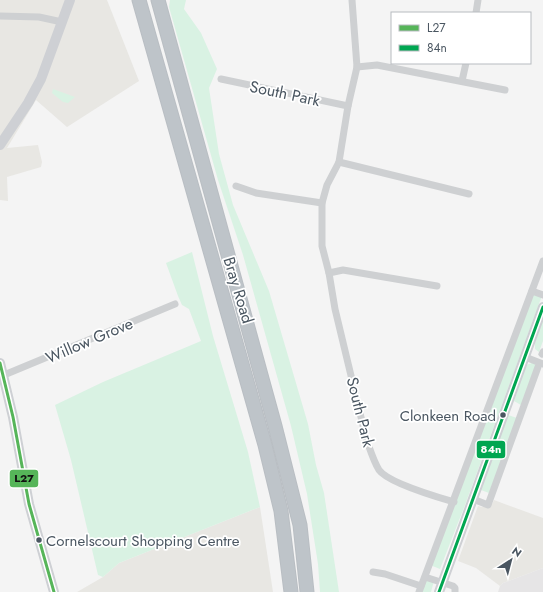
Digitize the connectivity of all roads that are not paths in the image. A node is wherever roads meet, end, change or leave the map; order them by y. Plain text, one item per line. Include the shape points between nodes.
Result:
1 (70, 0) edge
2 (139, 0) edge
3 (158, 0) edge
4 (352, 0) edge
5 (478, 0) edge
6 (476, 12) edge
7 (0, 16) edge
8 (62, 22) junction
9 (466, 64) edge
10 (357, 67) junction
11 (221, 79) dead end
12 (462, 81) junction
13 (505, 90) dead end
14 (348, 106) junction
15 (0, 145) edge
16 (339, 162) junction
17 (236, 186) dead end
18 (469, 194) dead end
19 (322, 203) junction
20 (543, 262) edge
21 (329, 273) junction
22 (437, 286) dead end
23 (532, 291) junction
24 (543, 295) edge
25 (175, 304) dead end
26 (543, 307) edge
27 (525, 357) junction
28 (0, 363) edge
29 (541, 365) edge
30 (4, 375) junction
31 (473, 499) junction
32 (454, 502) junction
33 (373, 572) dead end
34 (425, 577) junction
35 (441, 587) edge
36 (420, 589) edge
37 (54, 592) edge
38 (291, 592) edge
39 (307, 592) edge
40 (454, 592) edge

1 - 8 main road
2 - 38 highway, Bray Road via 265,445 281,511
3 - 39 highway, Bray Road via 300,525
4 - 10 street, South Park
5 - 6 street
7 - 8 street via 39,17
8 - 15 main road via 41,79
9 - 12 street
10 - 12 street via 377,65
10 - 14 street, South Park
11 - 14 street, South Park
12 - 13 street
14 - 16 street, South Park
16 - 18 street
16 - 19 street, South Park via 327,185
17 - 19 street via 256,193
19 - 21 street, South Park via 322,246
20 - 23 street
21 - 22 street via 343,270
21 - 32 street, South Park via 335,309 366,438 380,472 419,491
23 - 24 street
23 - 32 street
25 - 30 street, Willow Grove
26 - 27 main road
27 - 29 street
27 - 31 main road
28 - 30 main road
29 - 31 street via 488,505
30 - 37 main road via 23,478
31 - 35 main road
32 - 34 street
33 - 36 street via 386,574
34 - 35 street
34 - 36 street
35 - 40 street via 453,586

